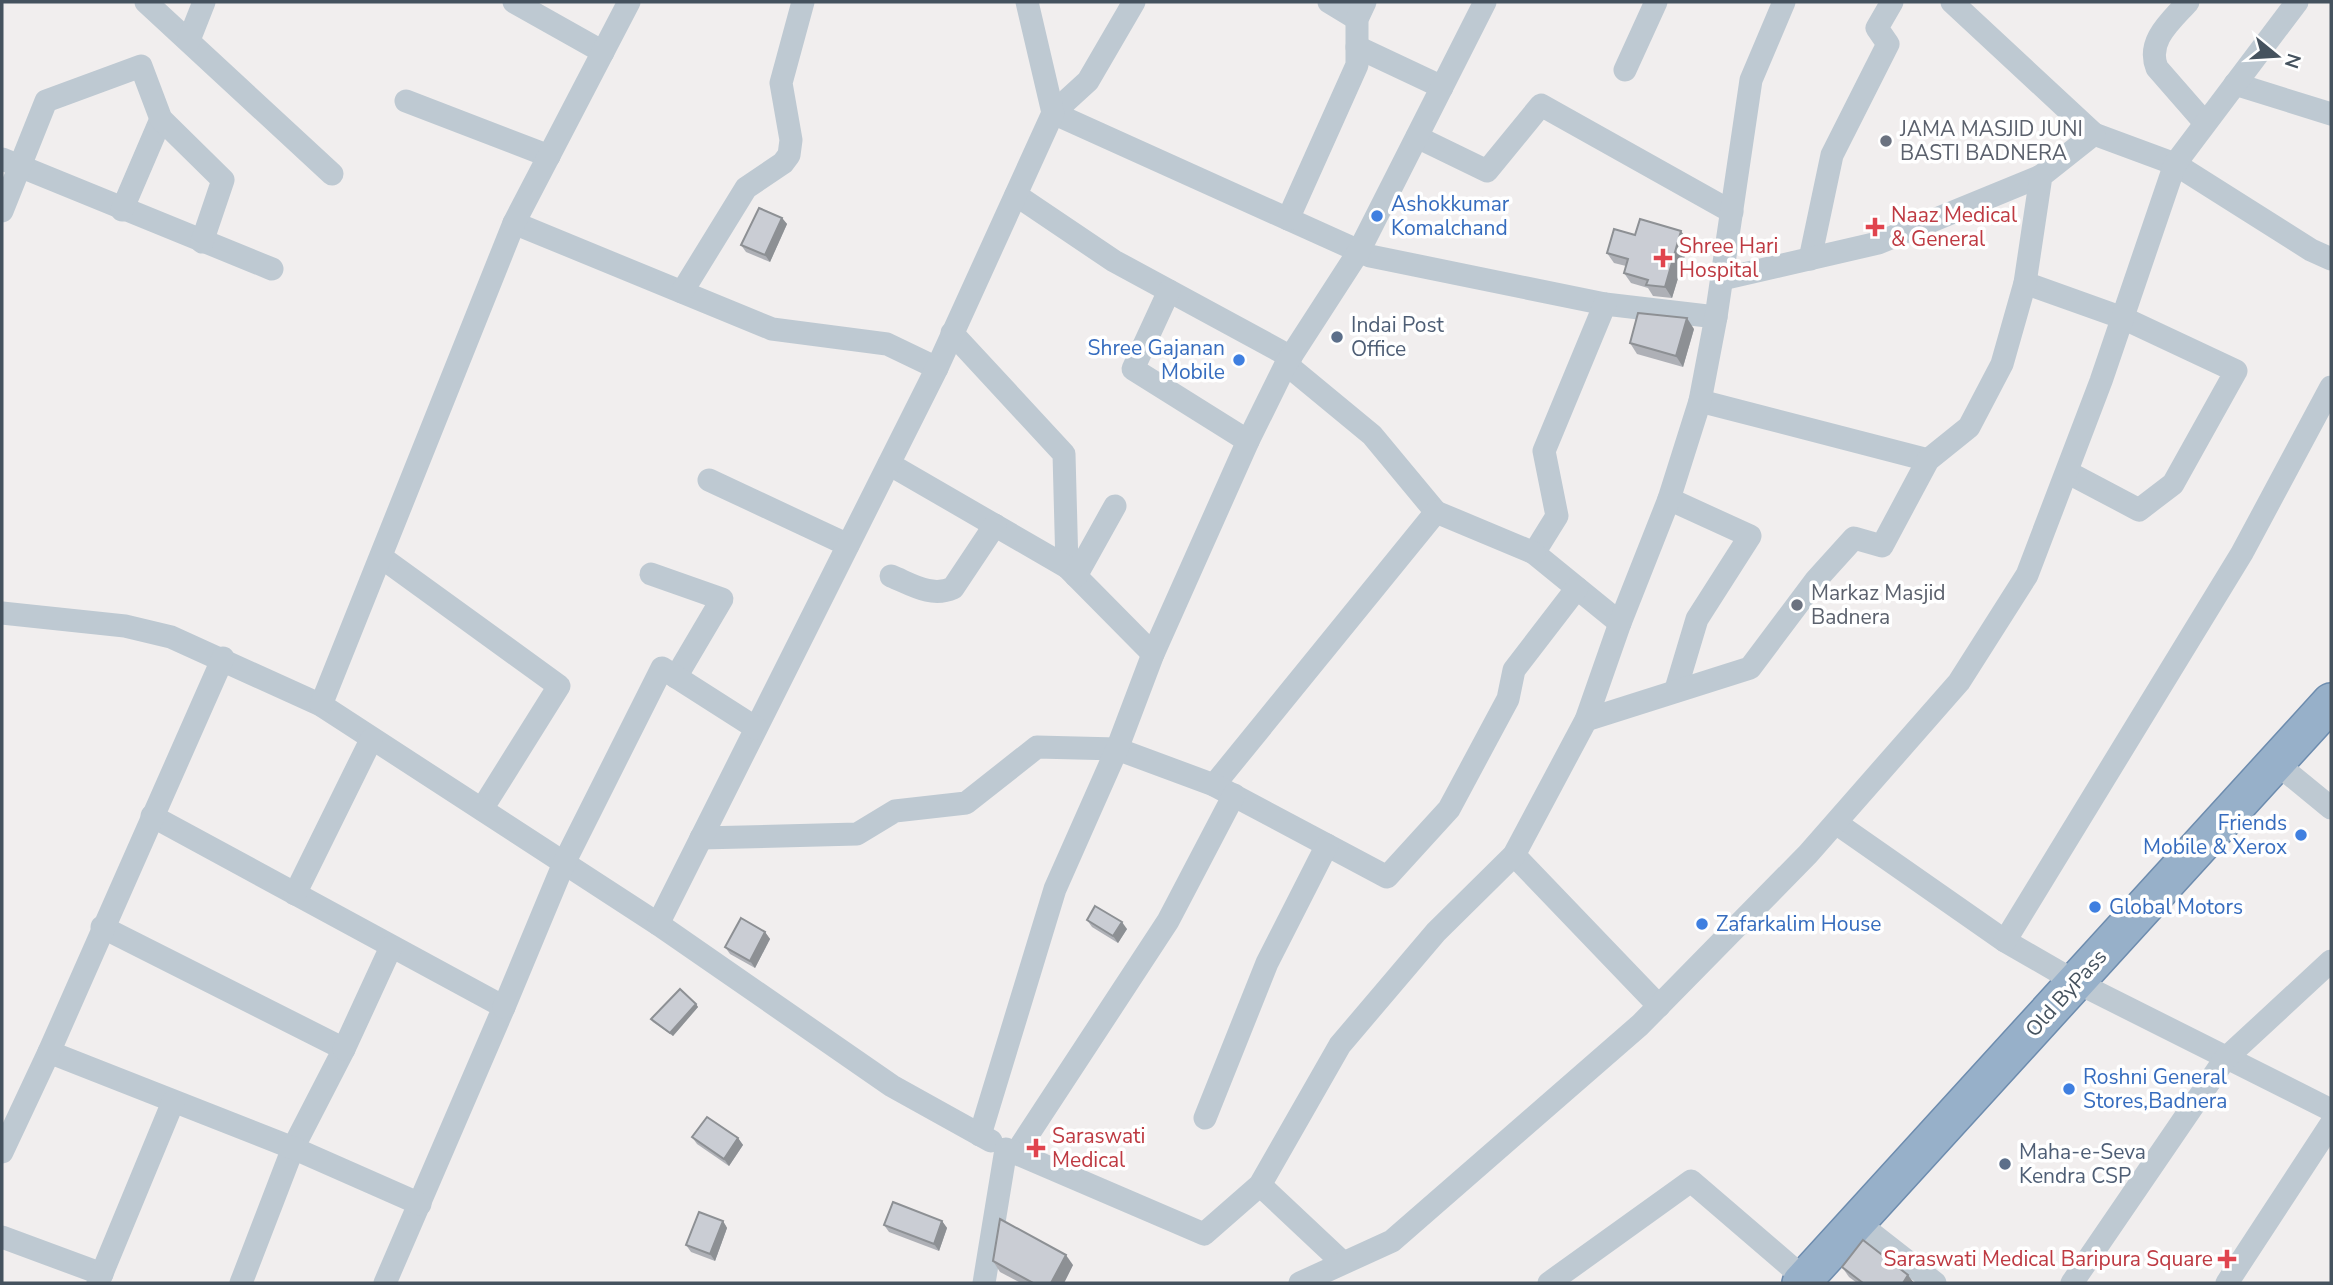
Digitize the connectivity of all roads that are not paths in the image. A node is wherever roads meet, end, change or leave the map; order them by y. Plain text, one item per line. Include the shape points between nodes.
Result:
1 (146, 2) edge
2 (204, 2) edge
3 (514, 2) edge
4 (629, 2) edge
5 (803, 2) edge
6 (1134, 2) edge
7 (1329, 2) edge
8 (1485, 2) edge
9 (1656, 2) edge
10 (1784, 2) edge
11 (1892, 2) edge
12 (1952, 2) edge
13 (2188, 2) edge
14 (2297, 2) edge
15 (1030, 6) edge
16 (1361, 10) edge
17 (189, 40) junction
18 (1357, 47) junction
19 (603, 52) junction
20 (1625, 70) dead end
21 (2235, 83) junction
22 (1442, 87) junction
23 (406, 101) dead end
24 (1053, 113) junction
25 (2331, 114) edge
26 (161, 119) junction
27 (2206, 123) junction
28 (2094, 134) junction
29 (1417, 137) junction
30 (549, 156) junction
31 (10, 164) edge
32 (2175, 164) junction
33 (332, 174) dead end
34 (2040, 176) junction
35 (1016, 195) junction
36 (122, 209) junction
37 (2, 212) edge
38 (1732, 212) junction
39 (1288, 219) junction
40 (514, 223) junction
41 (202, 242) junction
42 (1359, 251) junction
43 (1810, 259) junction
44 (2331, 259) edge
45 (272, 270) dead end
46 (1722, 279) junction
47 (2025, 283) junction
48 (1170, 290) junction
49 (682, 292) junction
50 (1605, 304) junction
51 (1716, 317) junction
52 (2123, 318) junction
53 (952, 333) junction
54 (1289, 360) junction
55 (937, 368) junction
56 (2331, 387) edge
57 (1700, 401) junction
58 (1248, 441) junction
59 (1928, 460) junction
60 (889, 464) junction
61 (2067, 472) junction
62 (709, 480) dead end
63 (1669, 499) junction
64 (1115, 506) dead end
65 (1436, 512) junction
66 (995, 525) junction
67 (848, 545) junction
68 (1534, 553) junction
69 (381, 557) junction
70 (1072, 572) junction
71 (651, 574) dead end
72 (891, 576) dead end
73 (1577, 588) junction
74 (2, 613) edge
75 (1620, 622) junction
76 (1153, 654) junction
77 (223, 658) junction
78 (676, 677) junction
79 (1676, 690) junction
80 (2331, 702) edge
81 (321, 705) junction
82 (1586, 720) junction
83 (756, 727) junction
84 (372, 740) junction
85 (1116, 749) junction
86 (2276, 763) junction
87 (1224, 790) junction
88 (2331, 808) edge
89 (482, 809) junction
90 (152, 816) junction
91 (1836, 823) junction
92 (701, 838) junction
93 (1327, 845) junction
94 (1514, 855) junction
95 (564, 863) junction
96 (295, 894) junction
97 (658, 924) junction
98 (102, 927) junction
99 (2006, 941) junction
100 (391, 947) junction
101 (2331, 961) edge
102 (2076, 982) junction
103 (1659, 1006) junction
104 (504, 1007) junction
105 (344, 1049) junction
106 (49, 1052) junction
107 (2225, 1059) junction
108 (173, 1102) junction
109 (2331, 1110) edge
110 (9, 1114) edge
111 (1205, 1118) dead end
112 (2331, 1124) edge
113 (980, 1135) junction
114 (293, 1148) junction
115 (1011, 1151) junction
116 (2, 1152) edge
117 (1260, 1185) junction
118 (420, 1203) junction
119 (1857, 1222) junction
120 (2, 1237) edge
121 (1342, 1262) junction
122 (100, 1279) edge
123 (1811, 1279) edge
124 (241, 1283) edge
125 (385, 1283) edge
126 (984, 1283) edge
127 (1300, 1283) edge
128 (1549, 1283) edge
129 (1935, 1283) edge
130 (2072, 1283) edge
131 (2227, 1283) edge

1 - 17 street
2 - 17 street
3 - 19 street
4 - 19 street
5 - 49 street via 781,83 791,140 789,155 746,188
6 - 24 street via 1088,81
7 - 16 street
8 - 22 street
9 - 20 street
10 - 38 street via 1751,80
11 - 43 street via 1877,27 1888,44 1832,155
12 - 28 street
13 - 27 street via 2160,35 2154,60
14 - 21 street
15 - 24 street
16 - 18 street
17 - 33 street
18 - 22 street
18 - 39 street via 1357,65
19 - 30 street
21 - 25 street
21 - 27 street
22 - 29 street
23 - 30 street
24 - 35 street
24 - 39 street
26 - 31 street via 141,66 46,101
26 - 36 street
26 - 41 street via 223,180
27 - 32 street
28 - 32 street
28 - 34 street
29 - 38 street via 1487,171 1541,105
29 - 42 street
30 - 40 street
31 - 36 street
31 - 37 street
32 - 44 street
32 - 52 street
34 - 43 street via 1878,243
34 - 47 street
35 - 48 street via 1114,261
35 - 53 street
36 - 41 street
38 - 46 street
39 - 42 street
40 - 49 street
40 - 69 street
41 - 45 street
42 - 50 street
42 - 54 street
43 - 46 street
46 - 51 street
47 - 52 street
47 - 59 street via 2002,365 1969,427
48 - 54 street
48 - 58 street via 1133,369
49 - 55 street via 772,329 887,344
50 - 51 street
50 - 68 street via 1544,451 1557,516
51 - 57 street
52 - 61 street
52 - 61 street via 2236,372 2173,484 2139,510
53 - 55 street
53 - 70 street via 1064,454
54 - 58 street
54 - 65 street via 1372,435
55 - 60 street
56 - 99 street via 2242,553
57 - 59 street
57 - 63 street
58 - 76 street
59 - 79 street via 1882,546 1854,538 1750,668
60 - 66 street
60 - 67 street
61 - 91 street via 2027,575 1959,682
62 - 67 street
63 - 75 street
63 - 79 street via 1750,536 1697,619
64 - 70 street
65 - 68 street
65 - 87 street
66 - 70 street
66 - 72 street via 953,588 943,593 931,593
67 - 83 street
68 - 73 street
69 - 81 street
69 - 89 street via 559,686
70 - 76 street
71 - 78 street via 722,599
73 - 75 street
73 - 93 street via 1514,670 1508,699 1449,809 1387,877
74 - 77 street via 138,629
75 - 82 street
76 - 85 street
77 - 81 street
77 - 90 street
78 - 83 street
78 - 95 street via 662,668
79 - 82 street
80 - 86 highway, Old ByPass
81 - 84 street
82 - 94 street
83 - 92 street
84 - 89 street
84 - 96 street
85 - 87 street
85 - 92 street via 1037,747 966,803 895,811 857,834
85 - 113 street via 1055,889
86 - 88 street
86 - 102 highway, Old ByPass
87 - 93 street
87 - 115 street via 1168,921
89 - 95 street
90 - 96 street
90 - 98 street
91 - 99 street
91 - 103 street
92 - 97 street
93 - 111 street via 1267,963
94 - 103 street
94 - 117 street via 1436,932 1340,1045
95 - 97 street
95 - 104 street
96 - 100 street
97 - 113 street via 892,1086
98 - 105 street
98 - 106 street
99 - 102 street
100 - 104 street
100 - 105 street
101 - 107 street
102 - 107 street
102 - 119 highway, Old ByPass
103 - 121 street via 1392,1241
104 - 118 street
105 - 114 street
106 - 108 street
106 - 110 street
107 - 109 street
107 - 130 street
108 - 114 street
108 - 122 street
110 - 116 street
112 - 131 street
113 - 115 street
114 - 118 street
114 - 124 street
115 - 117 street via 1204,1234
115 - 126 street
117 - 121 street
118 - 125 street
119 - 123 highway, Old ByPass
119 - 129 street
120 - 122 street
121 - 127 street
123 - 128 street via 1691,1181

